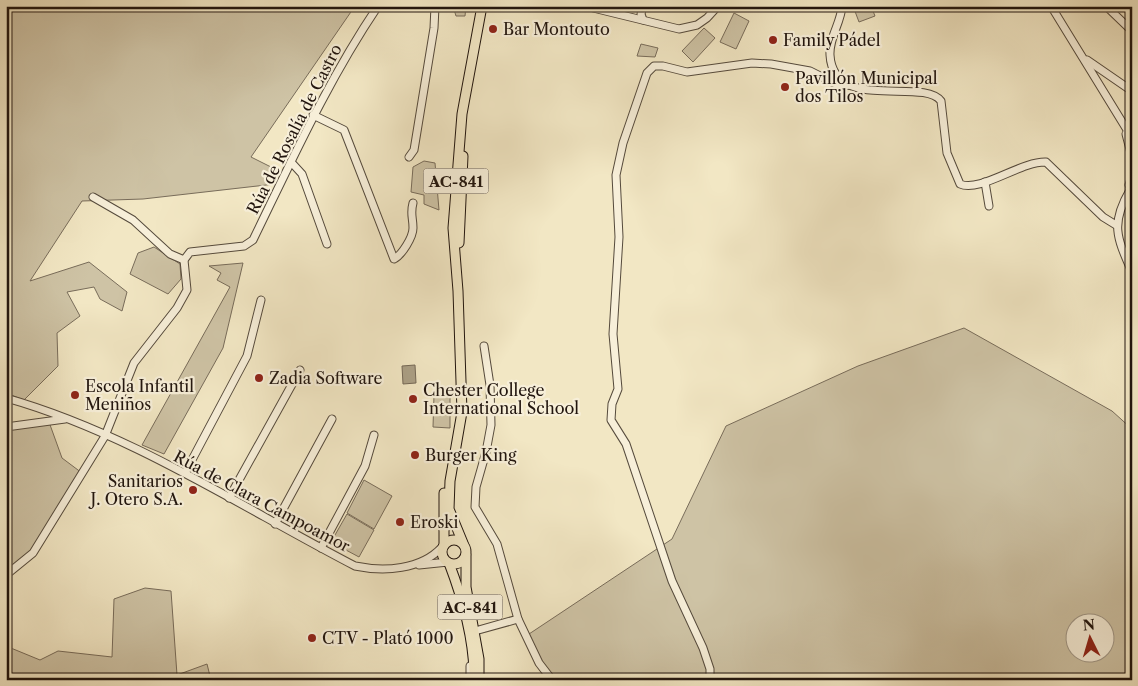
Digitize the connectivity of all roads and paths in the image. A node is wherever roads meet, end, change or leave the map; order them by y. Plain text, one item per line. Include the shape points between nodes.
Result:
1 (378, 6) edge
2 (435, 6) edge
3 (482, 6) edge
4 (584, 6) edge
5 (643, 6) edge
6 (718, 6) edge
7 (842, 6) edge
8 (1051, 6) edge
9 (1106, 6) edge
10 (643, 20) junction
11 (1132, 31) edge
12 (1082, 56) junction
13 (852, 85) junction
14 (1132, 91) edge
15 (312, 115) junction
16 (1123, 124) junction
17 (1132, 138) edge
18 (409, 156) dead end
19 (1132, 157) edge
20 (291, 162) junction
21 (1132, 168) edge
22 (1131, 177) edge
23 (985, 182) junction
24 (1131, 192) edge
25 (94, 197) dead end
26 (1132, 199) edge
27 (413, 203) dead end
28 (989, 206) dead end
29 (1121, 208) junction
30 (1116, 225) junction
31 (327, 244) dead end
32 (184, 260) junction
33 (1132, 272) edge
34 (261, 300) dead end
35 (484, 346) dead end
36 (300, 370) dead end
37 (6, 398) edge
38 (67, 419) junction
39 (332, 419) dead end
40 (6, 427) edge
41 (374, 435) dead end
42 (105, 436) junction
43 (457, 438) junction
44 (185, 473) junction
45 (229, 498) junction
46 (275, 524) junction
47 (463, 543) junction
48 (443, 546) junction
49 (321, 548) junction
50 (466, 555) junction
51 (448, 563) junction
52 (411, 565) junction
53 (6, 575) edge
54 (518, 619) junction
55 (472, 632) junction
56 (470, 680) edge
57 (474, 680) edge
58 (479, 680) edge
59 (552, 680) edge
60 (710, 680) edge

1 - 15 street, Rúa de Rosalía de Castro via 354,40
2 - 18 street via 414,150
3 - 43 main road, AC-841 via 462,114 453,228 462,412
4 - 10 street
5 - 10 street
6 - 10 street via 707,18 688,28
7 - 13 street via 833,34 832,69
8 - 12 street
9 - 11 street
12 - 14 street
12 - 16 street
13 - 23 street via 861,90 923,93 937,97 941,101 947,153 958,180 966,186
13 - 60 street via 840,86 810,71 771,64 752,63 687,72 654,66 647,73 623,143 616,175 619,237 612,334 618,389 612,404 611,420 626,444 672,581 703,648
15 - 20 street, Rúa de Rosalía de Castro
15 - 27 street via 344,130 394,259 400,256 413,229 410,215
16 - 17 street
16 - 19 street
20 - 31 street via 302,174
20 - 32 street, Rúa de Rosalía de Castro via 253,240 244,246 190,252
21 - 22 street
22 - 24 street
23 - 28 street
23 - 30 street via 1016,168 1046,162 1103,217
24 - 29 street
25 - 32 street via 133,220 170,254
26 - 29 street
29 - 30 street
30 - 33 street via 1118,240
32 - 42 street via 187,290 134,363
34 - 44 street via 247,356
35 - 54 street via 490,385 490,425 476,488 476,507 497,544
36 - 45 street
37 - 38 street, Rúa de Clara Campoamor
38 - 40 street
38 - 42 street, Rúa de Clara Campoamor
39 - 46 street
41 - 49 street via 365,466
42 - 44 street, Rúa de Clara Campoamor
42 - 53 street via 33,553
43 - 47 main road, AC-841 via 449,509
43 - 48 main road, AC-841 via 445,478
44 - 45 street, Rúa de Clara Campoamor
45 - 46 street, Rúa de Clara Campoamor
46 - 49 street, Rúa de Clara Campoamor
47 - 48 main road via 453,539
47 - 50 main road, AC-841
48 - 51 main road, AC-841 via 443,558
48 - 52 street via 435,555
49 - 52 street, Rúa de Clara Campoamor via 370,570
50 - 51 main road via 459,563
50 - 55 main road, AC-841 via 466,588
51 - 52 street
51 - 55 main road, AC-841
54 - 55 street
54 - 59 street via 539,663
55 - 56 street
55 - 57 main road, AC-841
55 - 58 main road, AC-841 via 480,659

